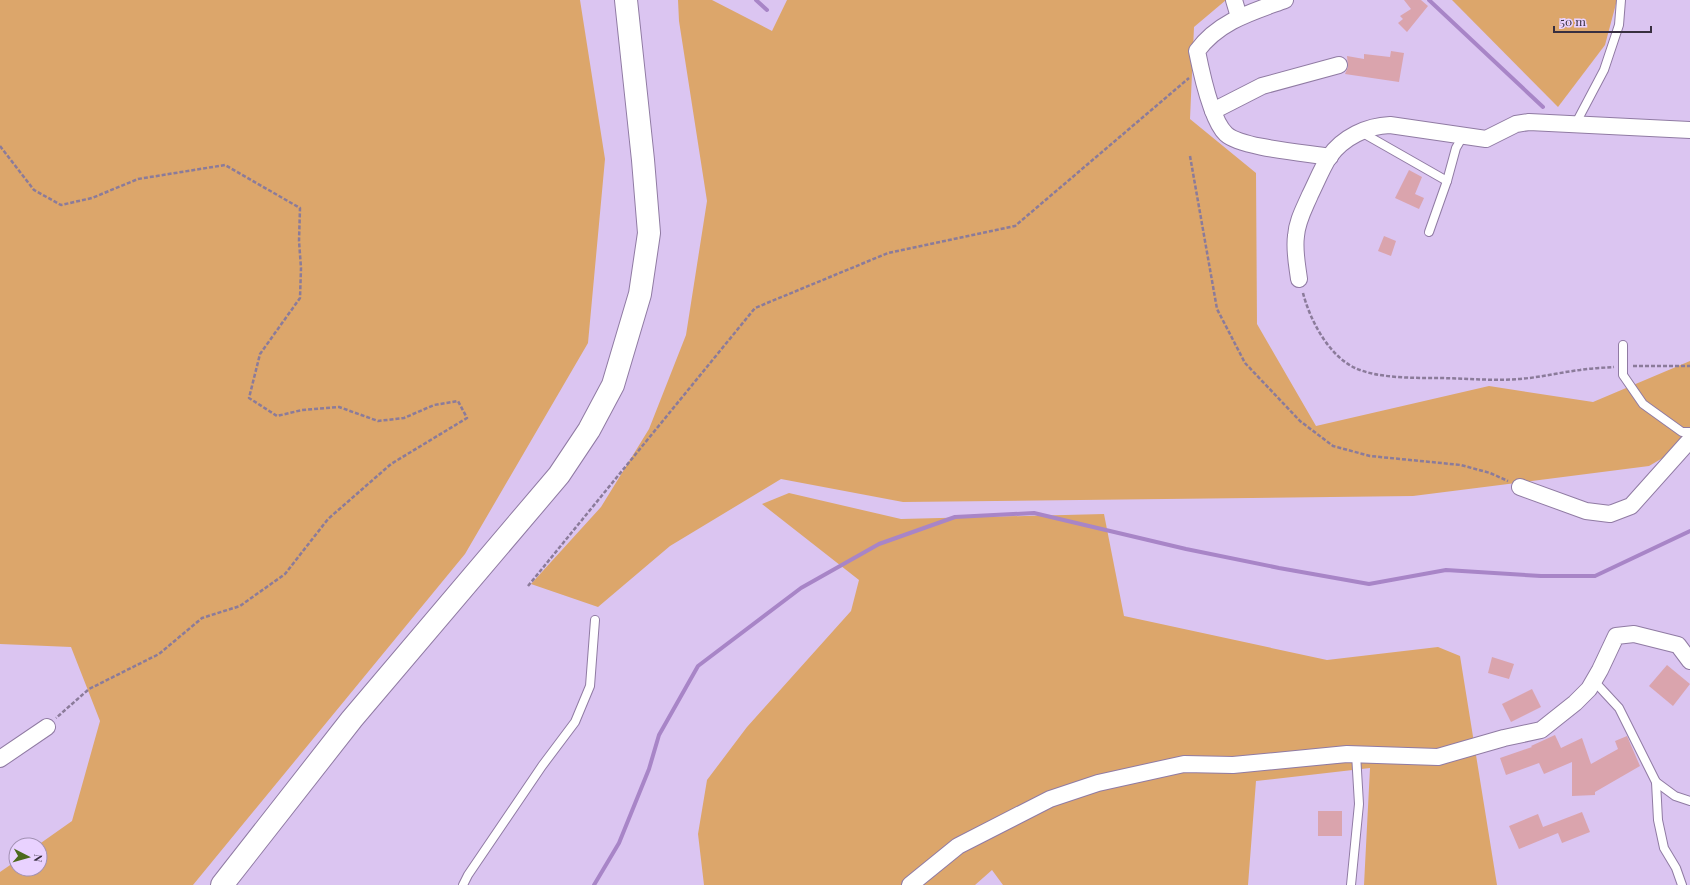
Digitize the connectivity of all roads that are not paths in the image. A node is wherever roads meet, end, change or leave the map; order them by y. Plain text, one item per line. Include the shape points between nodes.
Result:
1 (626, 0) edge
2 (1234, 0) edge
3 (1285, 0) edge
4 (1621, 0) edge
5 (1239, 17) junction
6 (1339, 65) dead end
7 (1213, 111) junction
8 (1576, 123) junction
9 (1690, 130) edge
10 (1361, 131) junction
11 (1463, 136) junction
12 (1330, 156) junction
13 (1447, 181) junction
14 (1429, 232) dead end
15 (1299, 278) road end
16 (1623, 345) dead end
17 (1690, 432) edge
18 (1690, 440) edge
19 (1520, 487) road end
20 (595, 620) dead end
21 (1690, 661) edge
22 (1594, 681) junction
23 (47, 727) road end
24 (1356, 754) junction
25 (0, 759) edge
26 (1656, 782) junction
27 (1690, 801) edge
28 (222, 885) edge
29 (463, 885) edge
30 (910, 885) edge
31 (1351, 885) edge
32 (1682, 885) edge

1 - 28 main road via 649,233 640,294 612,385 589,430 559,475 352,719
2 - 5 street
3 - 5 street
4 - 8 lane via 1619,25 1604,70
5 - 7 street via 1212,34 1197,51
6 - 7 street via 1262,86
7 - 12 street via 1217,123 1226,134 1245,144
8 - 9 street
8 - 11 street via 1529,122 1516,124 1486,139
10 - 11 street via 1390,125
10 - 12 street
10 - 13 lane
11 - 13 lane via 1456,148
12 - 15 street via 1298,220 1295,255
13 - 14 lane
16 - 17 lane via 1623,375 1643,404 1682,432
18 - 19 street via 1631,506 1610,514 1586,511
20 - 29 lane via 590,686 575,722 542,766
21 - 22 street via 1678,644 1634,634 1616,636
22 - 24 street via 1575,703 1541,730 1438,756
22 - 26 lane via 1619,708
23 - 25 street
24 - 30 street via 1233,765 1184,764 1098,784 1050,800 958,846
24 - 31 lane via 1359,804
26 - 27 lane via 1676,796
26 - 32 lane via 1658,820 1664,848 1676,868

